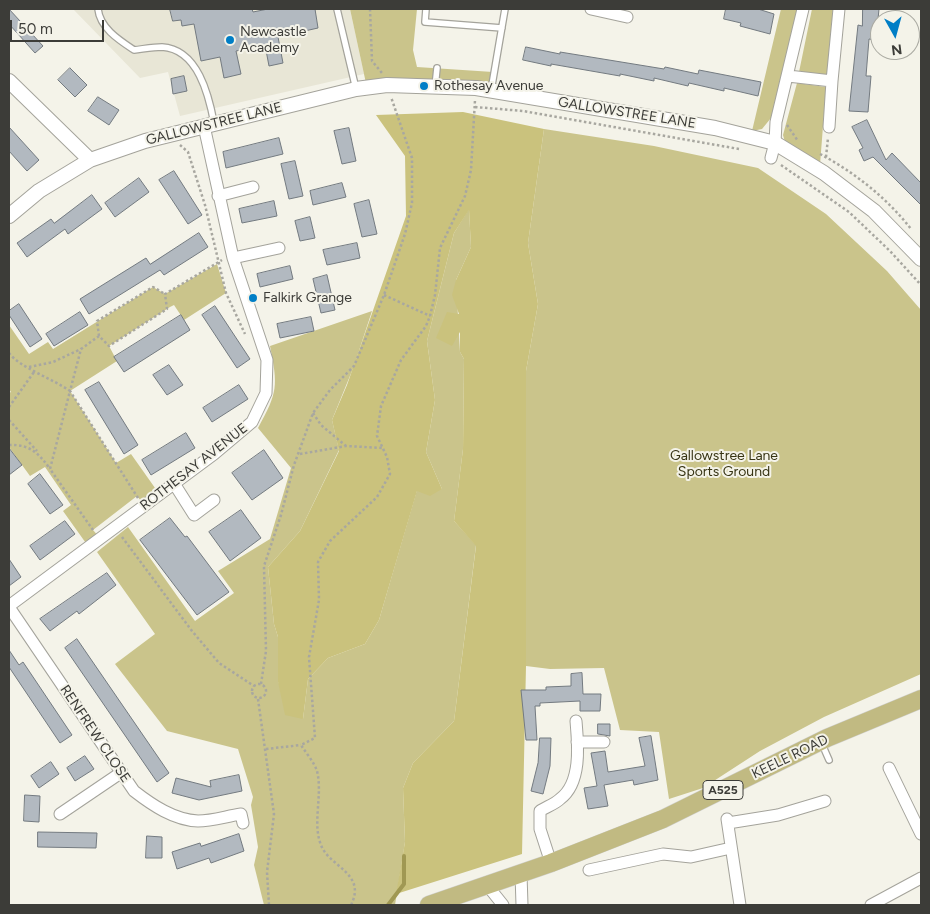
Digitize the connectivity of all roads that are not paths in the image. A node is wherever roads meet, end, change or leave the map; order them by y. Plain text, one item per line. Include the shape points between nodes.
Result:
1 (98, 9) edge
2 (338, 9) edge
3 (426, 9) edge
4 (505, 9) edge
5 (590, 9) edge
6 (803, 9) edge
7 (839, 9) edge
8 (610, 11) edge
9 (627, 16) dead end
10 (502, 28) junction
11 (437, 68) dead end
12 (788, 76) junction
13 (9, 81) edge
14 (832, 81) junction
15 (435, 87) junction
16 (356, 89) junction
17 (491, 91) junction
18 (209, 125) junction
19 (828, 127) road end
20 (775, 142) junction
21 (771, 158) road end
22 (90, 160) junction
23 (253, 187) dead end
24 (218, 196) junction
25 (9, 216) edge
26 (279, 248) dead end
27 (233, 256) junction
28 (921, 259) edge
29 (175, 485) junction
30 (214, 500) dead end
31 (9, 607) edge
32 (921, 699) edge
33 (576, 720) dead end
34 (821, 741) junction
35 (578, 742) junction
36 (604, 742) dead end
37 (828, 760) dead end
38 (889, 768) dead end
39 (122, 772) junction
40 (826, 801) dead end
41 (60, 814) dead end
42 (242, 818) dead end
43 (921, 834) edge
44 (731, 848) junction
45 (551, 864) junction
46 (589, 870) dead end
47 (521, 874) junction
48 (921, 878) edge
49 (487, 886) junction
50 (429, 905) edge
51 (503, 905) edge
52 (522, 905) edge
53 (740, 905) edge
54 (871, 905) edge

1 - 18 lane via 99,18 111,32 134,50 164,47 186,59 200,74
2 - 16 lane
3 - 10 lane via 425,22
4 - 10 lane
5 - 8 street
6 - 12 street
7 - 14 street
8 - 9 street
10 - 17 lane
11 - 15 lane
12 - 14 street
12 - 20 street via 776,122
13 - 22 street
14 - 19 street
15 - 16 street, GALLOWSTREE LANE via 387,85
15 - 17 street, GALLOWSTREE LANE
16 - 18 street, GALLOWSTREE LANE
17 - 20 street, GALLOWSTREE LANE via 715,128
18 - 22 street, GALLOWSTREE LANE via 145,141
18 - 24 street, ROTHESAY AVENUE
20 - 21 street
20 - 28 street, GALLOWSTREE LANE via 824,173 874,211
22 - 25 street, GALLOWSTREE LANE via 40,191
23 - 24 street
24 - 27 street, ROTHESAY AVENUE
26 - 27 street
27 - 29 street, ROTHESAY AVENUE via 268,360 266,393 252,422
29 - 30 street via 194,515
29 - 31 street, ROTHESAY AVENUE
31 - 39 street, RENFREW CLOSE
32 - 34 main road, KEELE ROAD / A525
33 - 35 street
34 - 37 lane
34 - 45 main road, KEELE ROAD / A525 via 664,819
35 - 36 street
35 - 45 street via 571,784 562,798 540,811 540,828
38 - 43 street
39 - 41 street
39 - 42 street, RENFREW CLOSE via 134,791 153,805 178,816 198,821
40 - 44 street via 778,815 727,821
44 - 46 street via 691,857 663,854
44 - 53 street
45 - 47 main road, KEELE ROAD / A525
47 - 49 main road, KEELE ROAD / A525
47 - 52 street
48 - 54 street
49 - 50 main road, KEELE ROAD / A525
49 - 51 street

